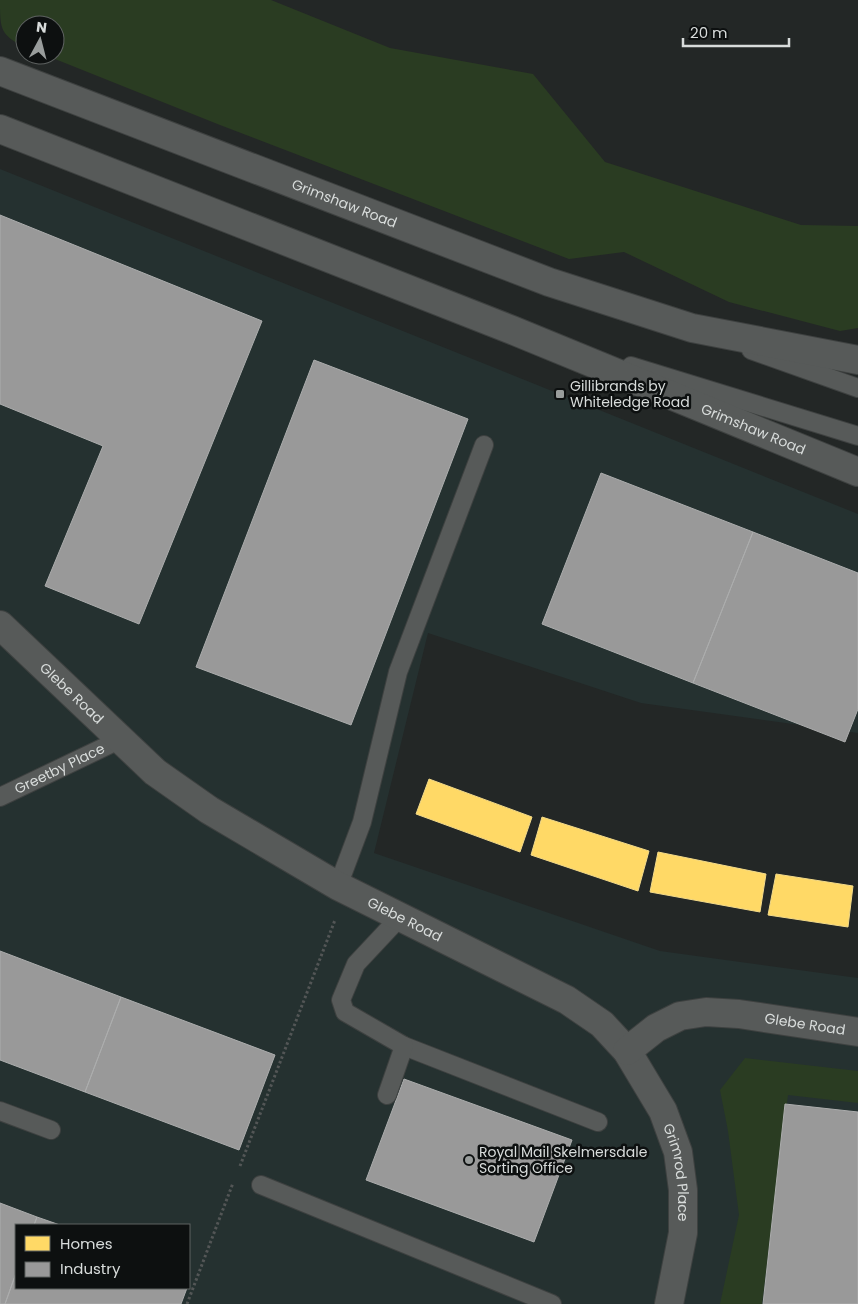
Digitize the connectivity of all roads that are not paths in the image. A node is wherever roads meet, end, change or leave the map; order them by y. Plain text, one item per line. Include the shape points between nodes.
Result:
1 (0, 71) edge
2 (0, 129) edge
3 (692, 328) junction
4 (512, 330) junction
5 (858, 360) edge
6 (858, 388) edge
7 (858, 436) edge
8 (484, 445) dead end
9 (858, 472) edge
10 (0, 625) edge
11 (120, 739) junction
12 (0, 798) edge
13 (342, 888) junction
14 (400, 917) junction
15 (858, 1032) edge
16 (404, 1046) junction
17 (627, 1050) junction
18 (387, 1096) dead end
19 (0, 1110) edge
20 (598, 1122) dead end
21 (51, 1130) dead end
22 (261, 1185) dead end
23 (552, 1304) edge
24 (669, 1304) edge

1 - 3 main road, Grimshaw Road via 549,282
2 - 4 main road, Grimshaw Road
3 - 5 main road, Grimshaw Road
3 - 6 lane, Grimshaw Road
4 - 7 lane, Grimshaw Road
4 - 9 main road, Grimshaw Road
8 - 13 lane via 398,672 362,822
10 - 11 main road, Glebe Road
11 - 12 lane, Greetby Place
11 - 13 main road, Glebe Road via 155,772 209,810
13 - 14 main road, Glebe Road
14 - 16 lane via 356,964 341,1000 345,1012
14 - 17 main road, Glebe Road via 567,1000 602,1024
15 - 17 main road, Glebe Road via 706,1012 680,1016 656,1028
16 - 18 lane
16 - 20 lane
17 - 24 main road, Grimrod Place via 664,1111 678,1152 683,1190 683,1233
19 - 21 lane
22 - 23 lane

